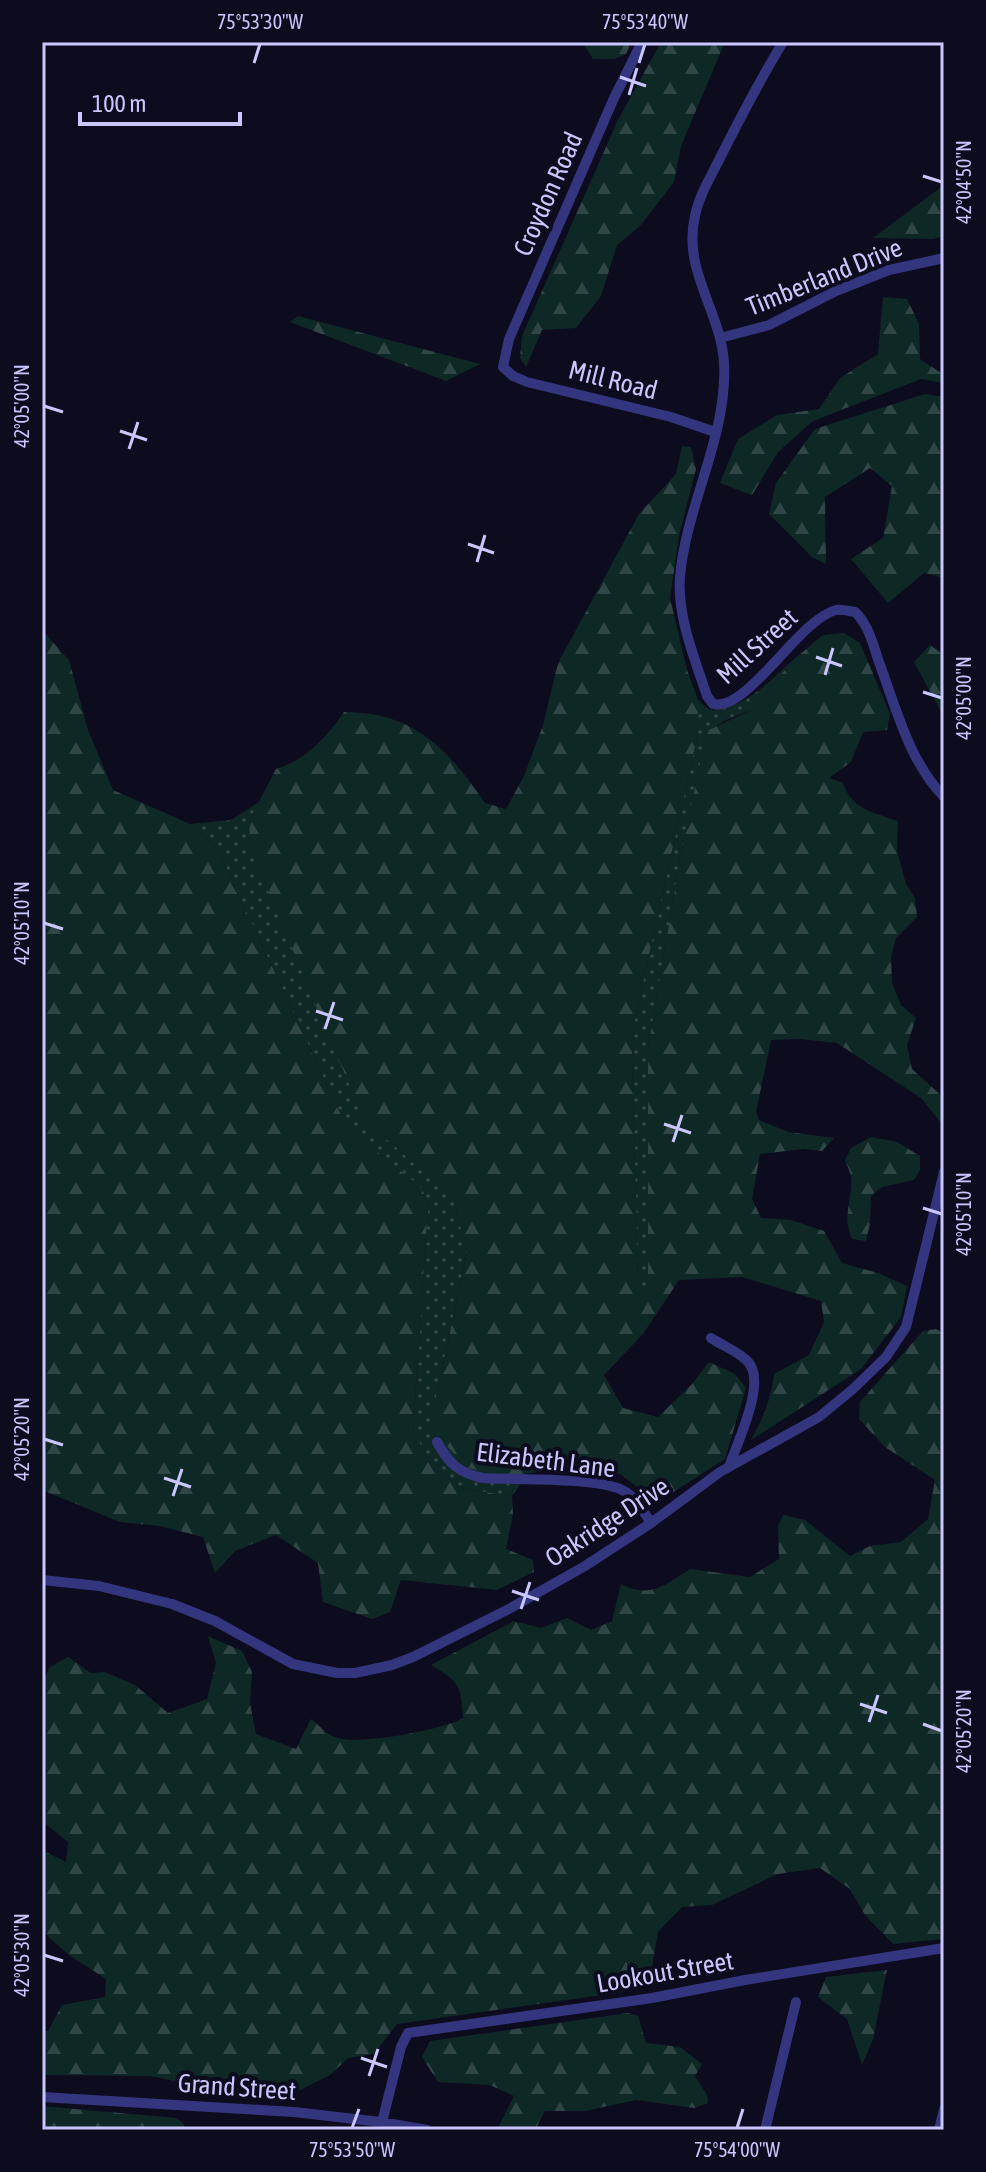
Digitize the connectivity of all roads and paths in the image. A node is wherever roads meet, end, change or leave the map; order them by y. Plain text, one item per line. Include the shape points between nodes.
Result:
1 (642, 42) edge
2 (783, 42) edge
3 (944, 258) edge
4 (720, 338) junction
5 (503, 367) joint
6 (715, 432) junction
7 (944, 797) edge
8 (944, 1172) edge
9 (711, 1338) dead end
10 (437, 1442) dead end
11 (729, 1467) junction
12 (651, 1523) junction
13 (42, 1580) edge
14 (944, 1948) edge
15 (796, 2002) dead end
16 (42, 2097) edge
17 (944, 2109) edge
18 (380, 2126) edge
19 (941, 2127) edge
20 (427, 2130) edge
21 (765, 2130) edge

1 - 5 street, Croydon Road via 509,339
2 - 4 street via 696,212 692,245 697,274
3 - 4 street, Timberland Drive via 889,270 769,325
4 - 6 street via 725,374
5 - 6 street, Mill Road via 527,382
6 - 7 street, Mill Street via 688,528 680,580 684,615 707,696 713,704 725,705 817,622 835,611 855,612 867,629 909,744
8 - 11 street, Oakridge Drive via 914,1301 898,1341 819,1417
9 - 11 street via 742,1356 756,1381
10 - 12 street, Elizabeth Lane via 447,1460 466,1475 591,1483 624,1491
11 - 12 street, Oakridge Drive
12 - 13 street, Oakridge Drive via 509,1609 413,1657 355,1673 293,1664 172,1604 99,1586
14 - 18 street, Lookout Street via 408,2033
15 - 21 street
16 - 18 street, Grand Street via 294,2112
17 - 19 street
18 - 20 street, Grand Street

